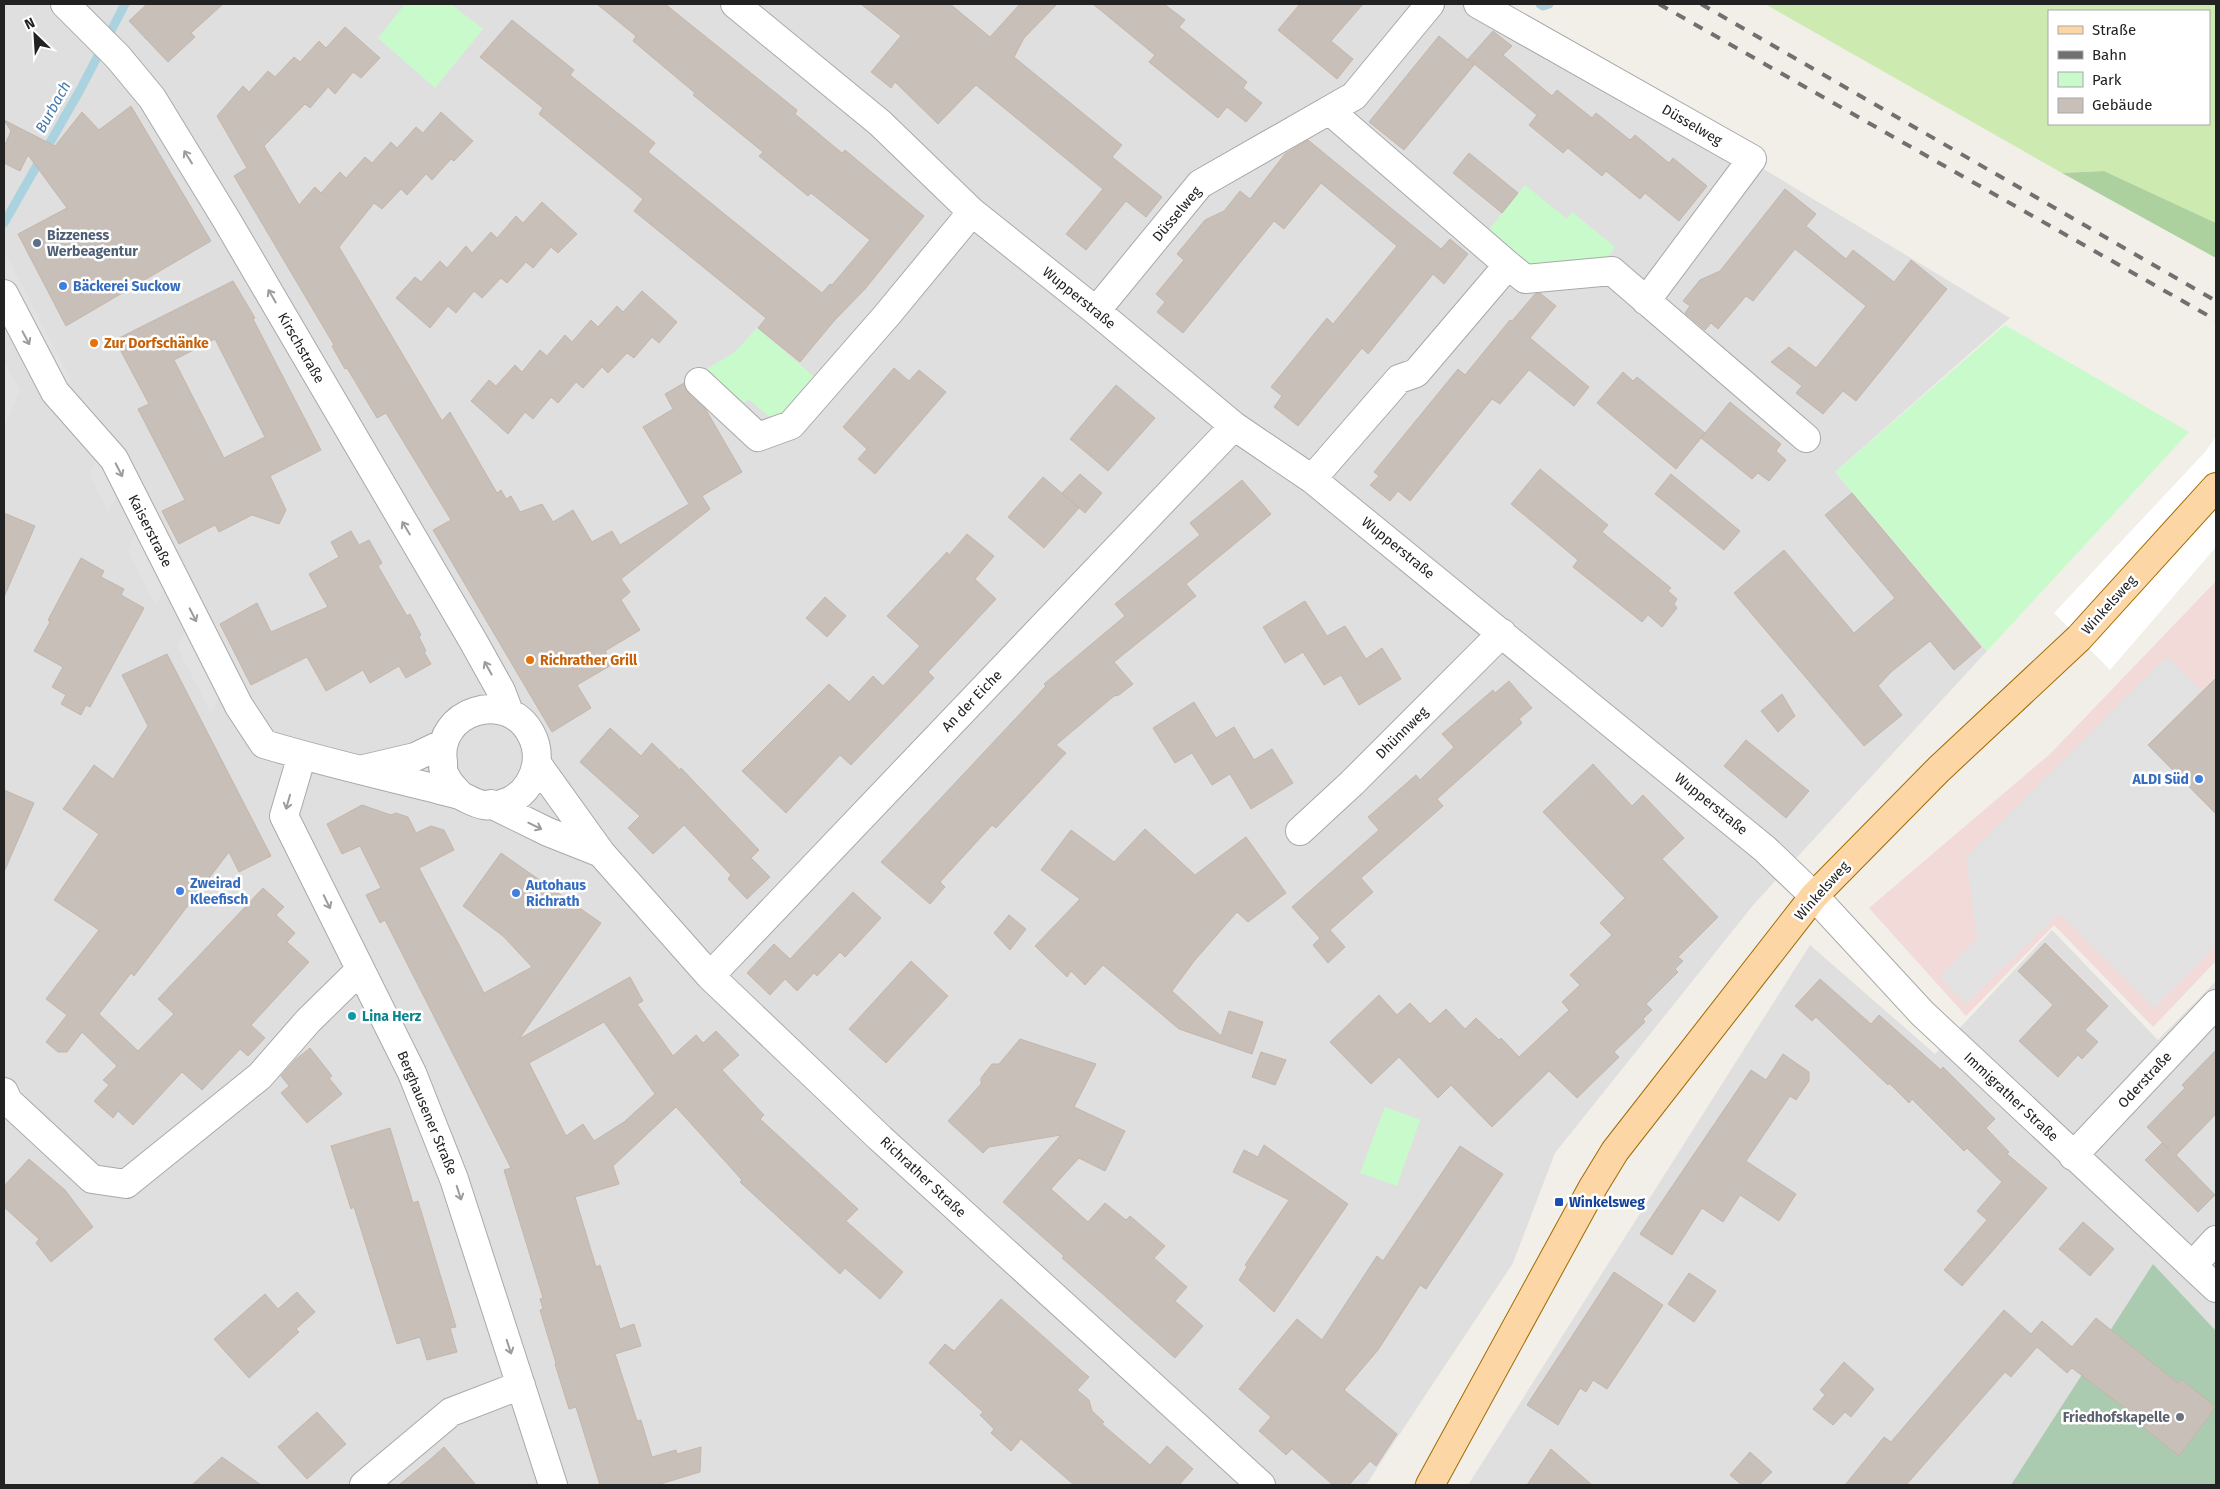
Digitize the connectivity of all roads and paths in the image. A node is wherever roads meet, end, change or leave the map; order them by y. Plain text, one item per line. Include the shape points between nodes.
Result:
1 (65, 4) edge
2 (735, 4) edge
3 (1430, 4) edge
4 (1478, 4) edge
5 (1330, 111) junction
6 (972, 212) junction
7 (1508, 266) junction
8 (4, 294) edge
9 (1646, 301) junction
10 (1096, 311) junction
11 (699, 382) dead end
12 (1234, 426) junction
13 (1806, 438) dead end
14 (1312, 479) junction
15 (2216, 487) edge
16 (1502, 633) junction
17 (509, 712) junction
18 (444, 743) junction
19 (302, 755) junction
20 (538, 765) junction
21 (357, 770) junction
22 (460, 795) junction
23 (491, 804) junction
24 (1300, 831) dead end
25 (601, 853) junction
26 (1814, 896) junction
27 (360, 970) junction
28 (710, 976) junction
29 (2216, 1004) edge
30 (4, 1092) edge
31 (2074, 1156) junction
32 (2216, 1240) edge
33 (2193, 1265) junction
34 (2216, 1288) edge
35 (521, 1385) junction
36 (364, 1485) edge
37 (553, 1485) edge
38 (1261, 1485) edge
39 (1430, 1485) edge

17 -> 1 street, Kirschstraße via 472,638 152,98 118,57
2 - 6 street, Wupperstraße via 880,123
3 - 5 street, Düsselweg via 1354,96
4 - 9 street, Düsselweg via 1752,159
5 - 7 street
5 - 10 street, Düsselweg via 1200,184
6 - 10 street, Wupperstraße
6 - 11 street via 791,425 758,437
7 - 9 street via 1525,279 1612,272
7 - 14 street via 1416,373 1399,379
8 -> 19 street, Kaiserstraße via 55,392 114,459 239,706 264,744
9 - 13 street
10 - 12 street, Wupperstraße
12 - 14 street, Wupperstraße
12 - 28 street, An der Eiche
14 - 16 street, Wupperstraße
15 - 26 main road, Winkelsweg via 2079,638 1939,769
16 - 24 street, Dhünnweg
16 - 26 street, Wupperstraße via 1766,848
17 - 18 street via 486,708 465,715 448,731
17 - 20 street via 526,724 530,731 537,744
18 - 21 street via 415,756
18 - 22 street via 441,752 445,776
19 - 21 street
19 -> 27 street, Berghausener Straße via 284,816
20 - 23 street via 528,788 509,802
20 - 25 street, Richrather Straße
21 - 22 street
22 - 23 street via 483,805
23 -> 25 street, Richrather Straße
25 - 28 street, Richrather Straße
26 - 31 street, Immigrather Straße via 1922,1013
26 - 39 main road, Winkelsweg via 1616,1151 1593,1187
27 - 30 street via 308,1021 260,1076 126,1184 92,1179 8,1101
27 -> 35 street, Berghausener Straße via 412,1073 454,1179
28 - 38 street, Richrather Straße via 888,1145
29 - 31 street, Oderstraße
31 - 33 street, Immigrather Straße
32 - 33 street
33 - 34 street, Immigrather Straße
35 - 36 street via 451,1412
35 - 37 street, Berghausener Straße

